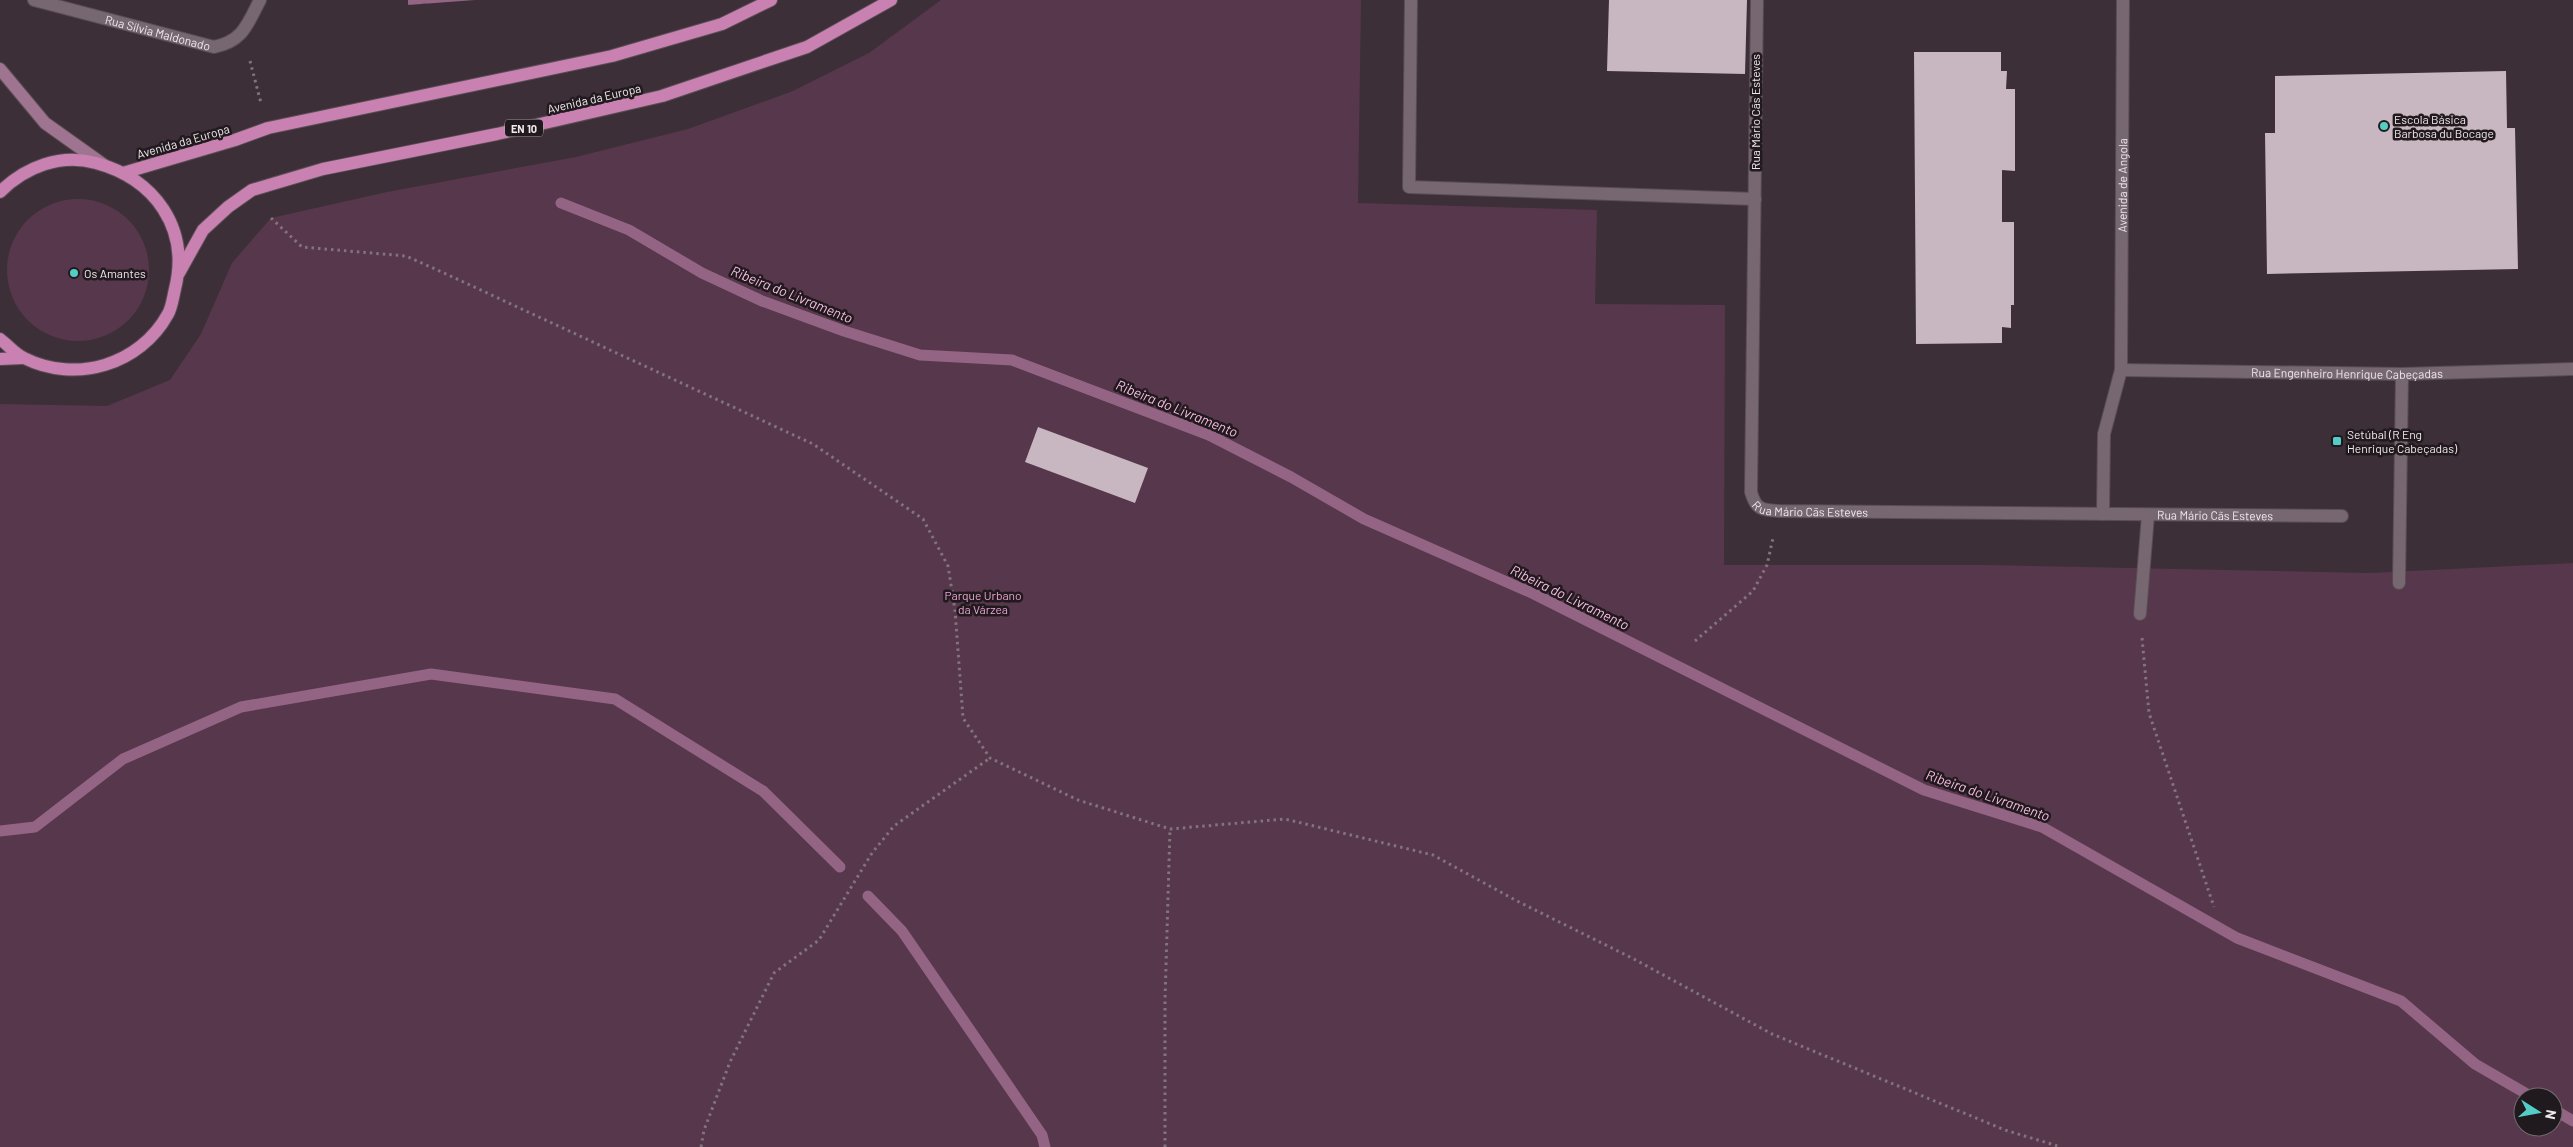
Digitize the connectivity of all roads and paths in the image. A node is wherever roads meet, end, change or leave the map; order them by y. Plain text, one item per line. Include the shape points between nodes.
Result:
1 (34, 0) edge
2 (260, 0) edge
3 (771, 0) edge
4 (891, 0) edge
5 (1411, 0) edge
6 (1757, 0) edge
7 (2123, 0) edge
8 (242, 33) junction
9 (0, 69) edge
10 (268, 128) junction
11 (104, 165) junction
12 (124, 173) junction
13 (0, 192) edge
14 (1755, 199) junction
15 (271, 218) dead end
16 (179, 273) junction
17 (0, 340) edge
18 (23, 358) junction
19 (0, 359) edge
20 (2573, 369) edge
21 (2121, 370) junction
22 (2402, 374) junction
23 (1780, 511) junction
24 (2103, 514) junction
25 (2148, 515) junction
26 (2342, 516) dead end
27 (2399, 583) dead end
28 (2140, 614) joint
29 (1695, 641) dead end
30 (990, 758) junction
31 (1170, 829) junction
32 (2214, 907) dead end
33 (702, 1147) edge
34 (1166, 1147) edge
35 (2061, 1147) edge

1 - 8 street, Rua Sílvia Maldonado via 214,47 228,44
2 - 8 street
3 - 10 main road, Avenida da Europa via 722,24 612,56
4 - 16 main road, Avenida da Europa / EN 10 via 807,47 662,96 497,134 323,168 252,190 203,230
5 - 14 street via 1409,188
6 - 14 street, Rua Mário Cãs Esteves
7 - 21 street, Avenida de Angola
8 - 10 path
9 - 11 main road via 46,123
10 - 12 main road, Avenida da Europa
11 - 12 main road
11 - 13 main road via 83,159 47,162 15,178
12 - 16 main road via 148,188 168,215 179,247
14 - 23 street, Rua Mário Cãs Esteves via 1751,492 1755,504 1764,510
15 - 30 path via 302,247 406,256 453,277 813,444 923,520 948,566 955,610 963,718
16 - 18 main road via 169,313 149,340 122,360 89,370 72,370 55,369
17 - 18 main road
18 - 19 main road
20 - 22 street, Rua Engenheiro Henrique Cabeçadas
21 - 22 street, Rua Engenheiro Henrique Cabeçadas
21 - 24 street, Avenida de Angola via 2104,434
22 - 27 street
23 - 24 street, Rua Mário Cãs Esteves
23 - 29 path via 1767,565 1754,590
24 - 25 street, Rua Mário Cãs Esteves
25 - 26 street, Rua Mário Cãs Esteves
25 - 28 street
28 - 32 path via 2149,713
30 - 31 path via 1078,800
30 - 33 path via 894,826 872,853 819,940 774,973 730,1062 704,1130
31 - 34 path via 1165,1000
31 - 35 path via 1285,819 1433,854 1517,902 1632,958 1772,1034 1987,1123

